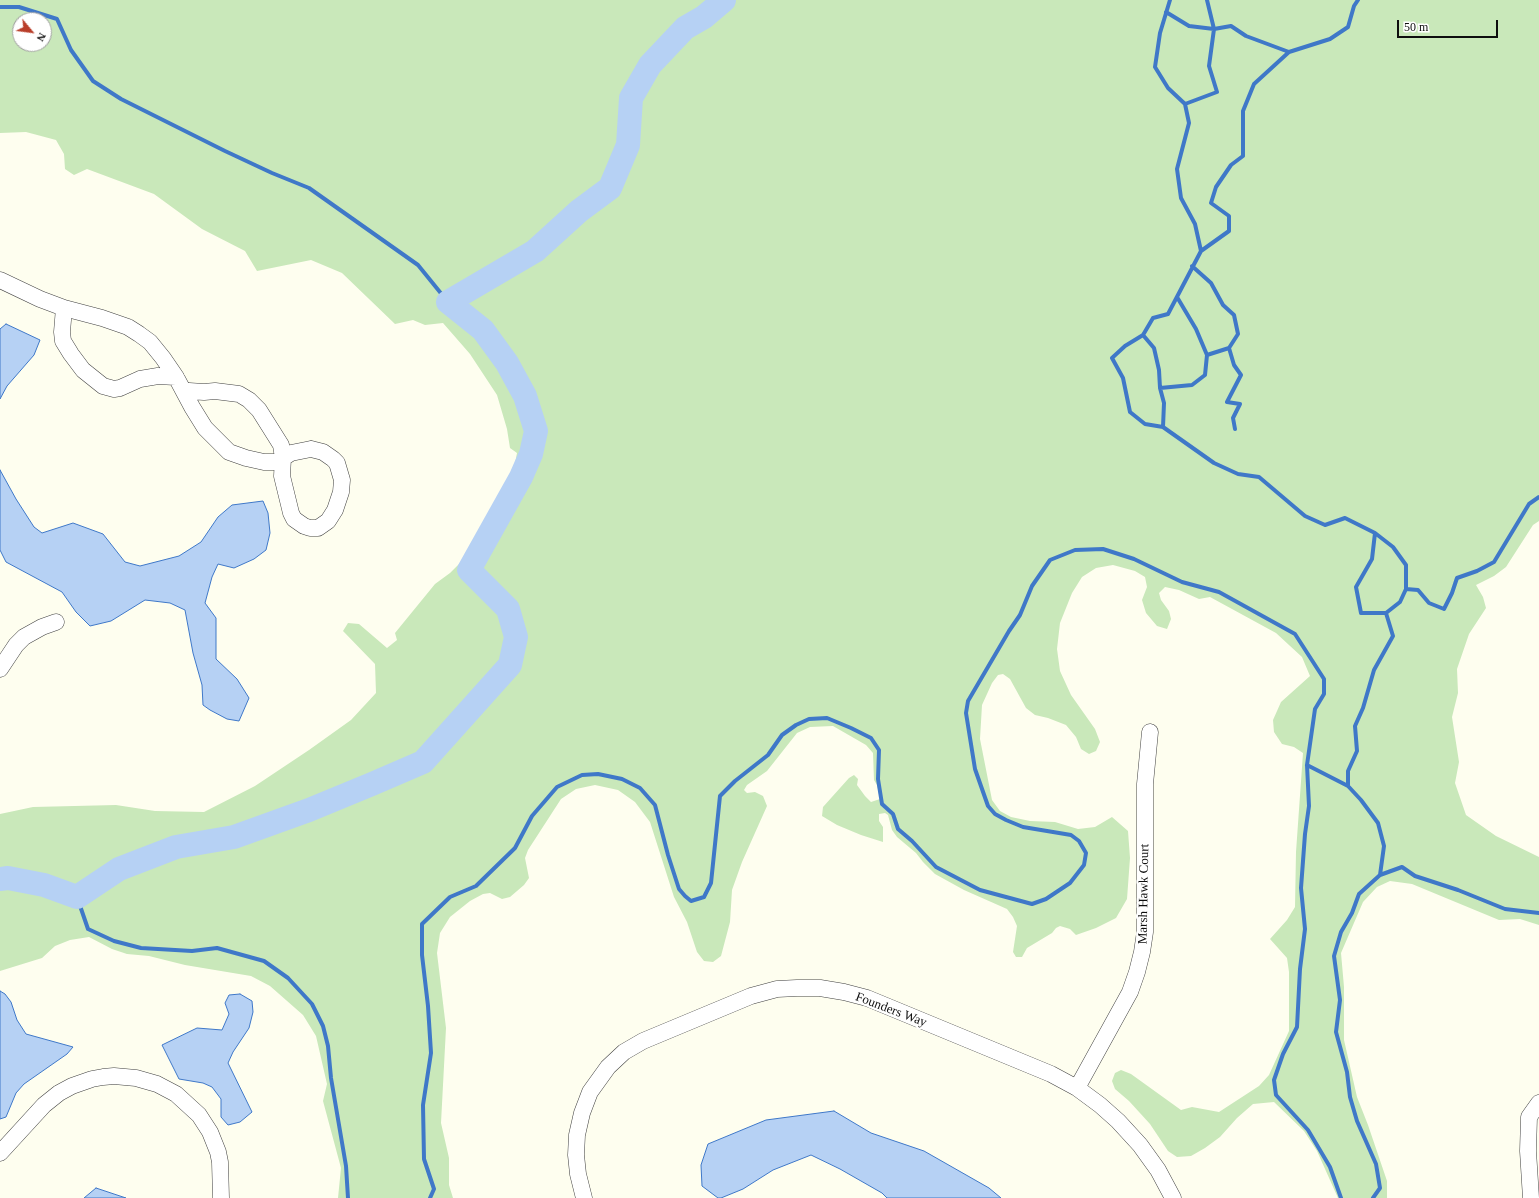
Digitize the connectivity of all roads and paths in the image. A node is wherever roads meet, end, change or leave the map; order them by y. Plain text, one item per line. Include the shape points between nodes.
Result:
1 (0, 280) edge
2 (64, 308) junction
3 (176, 377) junction
4 (185, 393) junction
5 (283, 458) junction
6 (56, 622) dead end
7 (0, 669) edge
8 (1150, 732) dead end
9 (1076, 1088) junction
10 (1539, 1104) edge
11 (0, 1153) edge
12 (221, 1198) edge
13 (584, 1198) edge
14 (1173, 1198) edge
15 (1531, 1198) edge

1 - 2 street
2 - 3 street via 128,327 150,342
2 - 3 street via 63,341 83,370 103,386 114,389 140,379
3 - 4 street
4 - 5 street via 205,428 229,452 264,462 277,462
4 - 5 street via 215,391 239,394 249,400 259,410 281,445
5 - 5 street via 282,476 291,513 304,526 318,528 332,516 341,492 342,480 337,463 323,452 311,449 291,453
6 - 7 street via 24,637
8 - 9 street, Marsh Hawk Court via 1145,784 1145,932 1138,972 1130,992
9 - 13 street, Founders Way via 1051,1074 867,998 820,988 777,989 751,996 643,1041 624,1052 608,1067 590,1092 577,1136 578,1174
9 - 14 street, Founders Way via 1118,1121 1140,1145 1158,1170
10 - 15 street via 1529,1117
11 - 12 street via 44,1105 66,1090 82,1082 103,1077 136,1078 157,1084 176,1094 199,1115 210,1132 218,1152 222,1182

